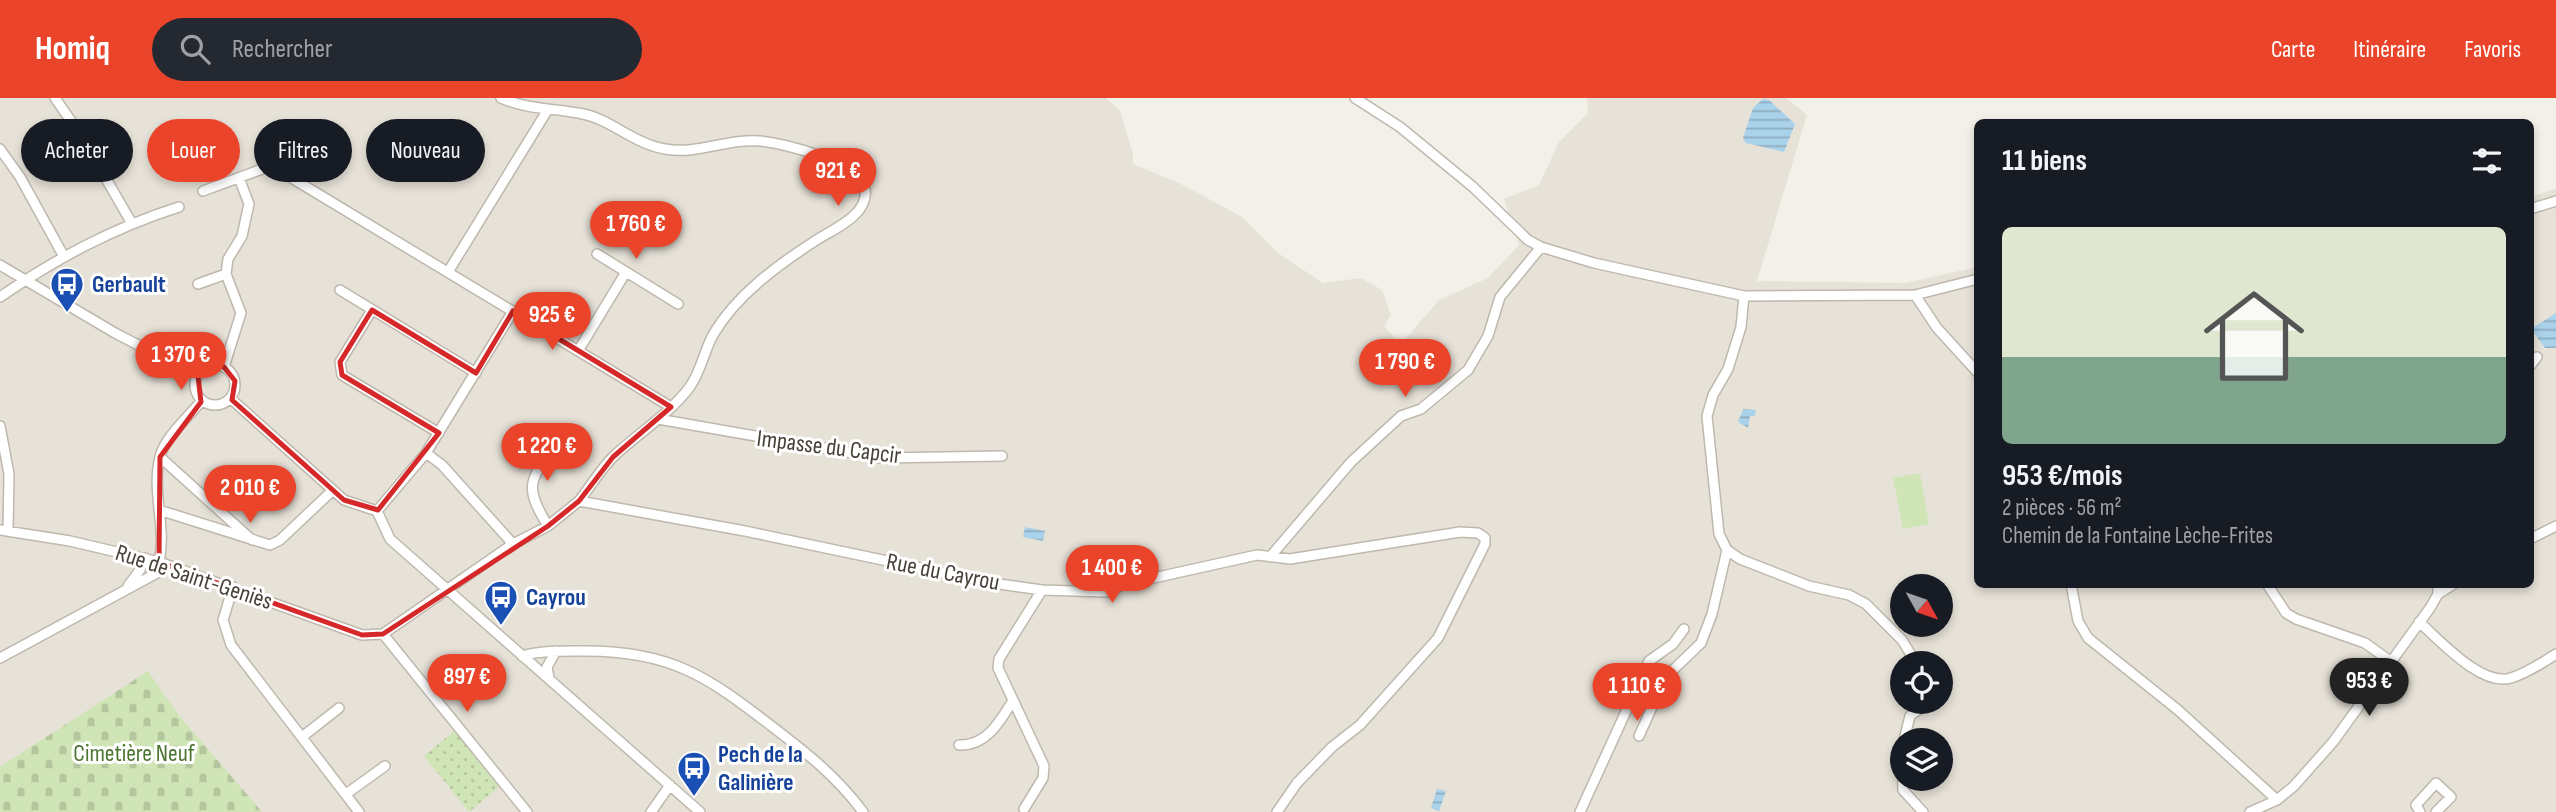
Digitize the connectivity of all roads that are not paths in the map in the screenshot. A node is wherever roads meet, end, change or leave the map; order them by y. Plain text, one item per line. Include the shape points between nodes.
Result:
1 (55, 98) edge
2 (501, 98) edge
3 (1355, 98) edge
4 (547, 111) junction
5 (0, 149) edge
6 (240, 181) edge
7 (228, 182) edge
8 (298, 182) edge
9 (203, 191) dead end
10 (2556, 201) edge
11 (179, 207) dead end
12 (2534, 208) edge
13 (131, 222) junction
14 (1541, 247) junction
15 (597, 254) dead end
16 (63, 255) junction
17 (0, 265) edge
18 (448, 272) junction
19 (626, 272) junction
20 (226, 274) junction
21 (25, 280) junction
22 (1974, 280) edge
23 (198, 284) dead end
24 (340, 290) dead end
25 (1915, 295) junction
26 (1744, 296) junction
27 (0, 297) edge
28 (678, 304) dead end
29 (372, 310) junction
30 (513, 311) junction
31 (579, 351) junction
32 (2537, 357) dead end
33 (2534, 361) edge
34 (224, 367) junction
35 (1974, 369) edge
36 (476, 373) junction
37 (198, 376) junction
38 (230, 398) junction
39 (202, 400) junction
40 (671, 407) junction
41 (658, 419) junction
42 (0, 426) edge
43 (439, 433) junction
44 (556, 442) dead end
45 (426, 453) junction
46 (1002, 456) dead end
47 (160, 457) junction
48 (334, 490) junction
49 (579, 501) junction
50 (159, 510) junction
51 (377, 511) junction
52 (548, 526) junction
53 (2556, 526) edge
54 (4, 530) edge
55 (2534, 537) edge
56 (253, 541) junction
57 (513, 544) junction
58 (1727, 550) junction
59 (1270, 557) junction
60 (145, 558) junction
61 (161, 562) junction
62 (233, 587) junction
63 (2072, 588) edge
64 (2270, 588) edge
65 (124, 589) junction
66 (446, 589) junction
67 (2438, 589) edge
68 (1042, 590) junction
69 (2419, 622) junction
70 (1684, 629) dead end
71 (383, 634) junction
72 (556, 651) junction
73 (1909, 651) edge
74 (2556, 654) edge
75 (522, 656) junction
76 (0, 657) edge
77 (2390, 661) junction
78 (550, 680) junction
79 (1012, 702) junction
80 (339, 708) dead end
81 (1639, 736) dead end
82 (302, 737) junction
83 (958, 745) dead end
84 (385, 766) dead end
85 (670, 785) junction
86 (1904, 791) edge
87 (346, 794) junction
88 (2277, 800) junction
89 (1024, 809) dead end
90 (359, 812) edge
91 (527, 812) edge
92 (651, 812) edge
93 (700, 812) edge
94 (863, 812) edge
95 (1278, 812) edge
96 (1580, 812) edge
97 (1923, 812) edge
98 (2250, 812) edge
99 (2420, 812) edge
100 (2437, 812) edge

1 - 13 street
2 - 4 street
3 - 14 street via 1410,135
4 - 18 street
4 - 40 street via 585,114 635,141 667,150 758,140 780,145 849,166 864,184 861,209 801,250 729,310 691,386
5 - 16 street
6 - 20 street via 249,204
7 - 9 street
8 - 18 street
10 - 12 street
11 - 13 street
13 - 16 street
14 - 26 street via 1656,279
14 - 59 street via 1500,298 1488,336 1468,370 1421,409 1401,416 1351,462
15 - 19 street
16 - 21 street
17 - 21 street
18 - 30 street
19 - 28 street
19 - 31 street
20 - 23 street
20 - 34 street via 240,313
21 - 27 street
21 - 37 street
22 - 25 street
24 - 29 street
25 - 26 street
25 - 35 street
26 - 58 street via 1741,327 1707,416 1719,534
29 - 36 street
29 - 43 street via 340,362 342,375
30 - 31 street
30 - 36 street
31 - 40 street
32 - 33 street
34 - 37 street via 206,368
34 - 38 street via 235,381
36 - 43 street
37 - 39 street via 196,389
38 - 39 street via 214,405
38 - 48 street
39 - 47 street
40 - 41 street
41 - 46 street, Impasse du Capcir via 881,458
41 - 49 street via 612,457
42 - 54 street via 9,474
43 - 45 street
44 - 52 street via 533,477 530,491
45 - 51 street
45 - 57 street
47 - 50 street
47 - 56 street
48 - 51 street via 350,503
48 - 56 street via 280,540 270,545
49 - 52 street
49 - 68 street, Rue du Cayrou
50 - 56 street
50 - 61 street
51 - 66 street via 390,540
52 - 57 street
53 - 55 street
54 - 60 street, Rue de Saint-Geniès
57 - 66 street
58 - 73 street via 1808,586 1849,595 1866,604
58 - 81 street via 1701,643 1671,671
59 - 68 street, Rue du Cayrou via 1257,555 1190,569 1106,592
59 - 95 street, Rue du Cayrou via 1290,559 1460,532 1485,538 1438,638 1360,726 1297,783
60 - 61 street, Rue de Saint-Geniès
60 - 65 street
61 - 62 street, Rue de Saint-Geniès
61 - 65 street via 157,573
62 - 71 street, Rue de Saint-Geniès via 362,635
62 - 82 street via 224,610 227,638
63 - 88 street via 2078,621 2088,638 2178,710
64 - 77 street via 2286,613 2365,643
65 - 76 street
66 - 71 street
66 - 75 street
67 - 69 street
68 - 79 street via 999,659
69 - 74 street via 2468,666 2491,678 2509,679
69 - 77 street
70 - 96 street via 1674,644 1648,661
71 - 91 street
72 - 75 street
72 - 78 street via 547,667
72 - 94 street via 645,655 715,683 827,768
75 - 78 street
77 - 88 street via 2333,742
78 - 85 street
79 - 83 street via 994,732
79 - 89 street via 1044,766 1043,778
80 - 82 street
82 - 87 street
84 - 87 street
85 - 92 street
85 - 93 street
86 - 97 street
87 - 90 street
88 - 98 street
99 - 100 street via 2416,805 2436,783 2451,797

